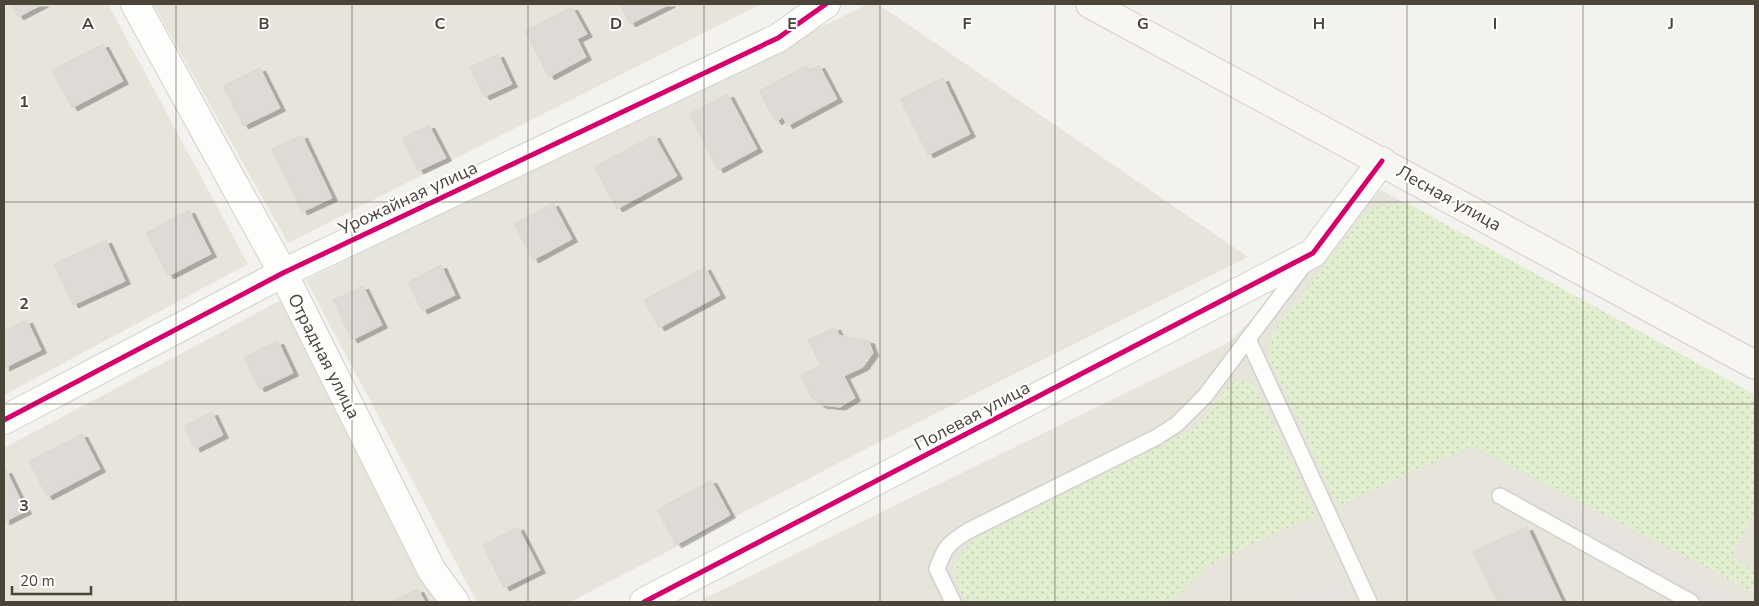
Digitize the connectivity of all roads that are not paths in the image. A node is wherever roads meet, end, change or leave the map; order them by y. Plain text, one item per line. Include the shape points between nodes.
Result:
1 (135, 4) edge
2 (826, 4) edge
3 (1090, 4) edge
4 (1382, 161) junction
5 (1313, 253) junction
6 (283, 273) junction
7 (1248, 339) junction
8 (1755, 365) edge
9 (4, 420) edge
10 (1500, 496) dead end
11 (455, 602) edge
12 (644, 602) edge
13 (953, 602) edge
14 (1368, 602) edge
15 (1691, 602) edge

1 - 6 street, Отрадная улица
2 - 6 street, Урожайная улица via 778,38
3 - 4 main road, Лесная улица
4 - 5 street
4 - 8 main road, Лесная улица
5 - 7 lane
5 - 12 street, Полевая улица
6 - 9 street, Урожайная улица
6 - 11 street, Отрадная улица via 432,571
7 - 13 lane via 1205,396 1157,438 952,541 943,550 937,568
7 - 14 lane
10 - 15 lane

